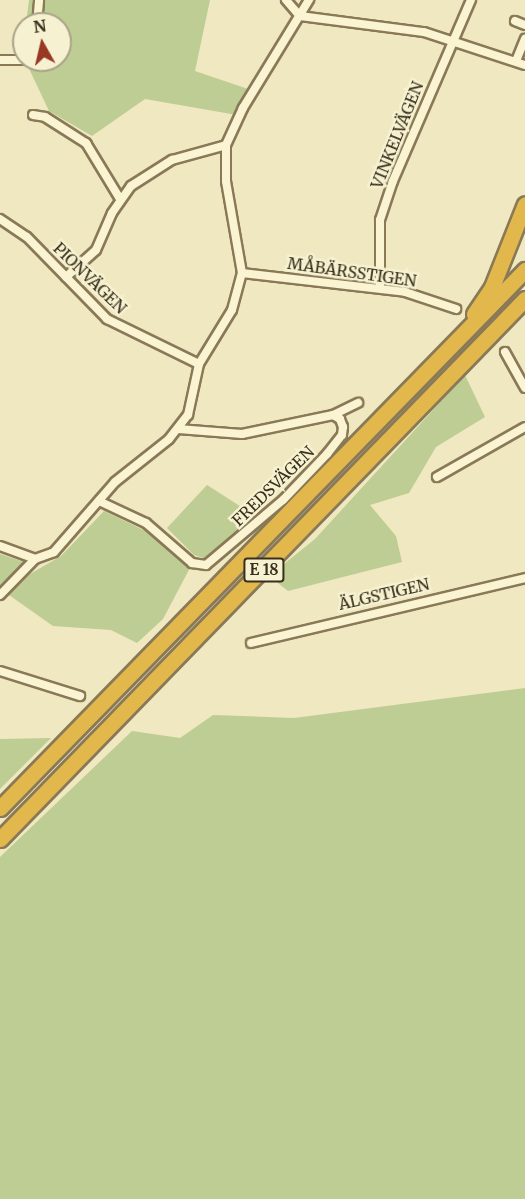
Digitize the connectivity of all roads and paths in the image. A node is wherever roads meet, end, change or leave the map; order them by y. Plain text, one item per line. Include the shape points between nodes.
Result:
1 (286, 0) edge
2 (309, 0) edge
3 (471, 0) edge
4 (300, 16) junction
5 (515, 21) dead end
6 (525, 25) edge
7 (454, 39) junction
8 (525, 39) edge
9 (516, 61) junction
10 (525, 65) edge
11 (33, 115) dead end
12 (226, 145) junction
13 (120, 199) junction
14 (525, 204) edge
15 (0, 219) edge
16 (525, 270) edge
17 (243, 273) junction
18 (66, 277) junction
19 (380, 288) junction
20 (525, 298) edge
21 (456, 309) dead end
22 (455, 344) junction
23 (505, 352) dead end
24 (199, 364) junction
25 (525, 388) edge
26 (358, 403) dead end
27 (333, 415) junction
28 (525, 427) edge
29 (178, 429) junction
30 (437, 477) dead end
31 (99, 501) junction
32 (0, 546) edge
33 (35, 559) junction
34 (525, 578) edge
35 (0, 595) edge
36 (251, 643) dead end
37 (0, 671) edge
38 (80, 696) dead end
39 (0, 808) edge
40 (0, 839) edge

1 - 4 street
2 - 4 street
3 - 7 street, VINKELVÄGEN
4 - 7 street
4 - 12 street
5 - 6 street
7 - 9 street
7 - 19 street, VINKELVÄGEN via 380,220
8 - 9 street
9 - 10 street
11 - 13 street via 45,117 86,143
12 - 13 street via 155,168
12 - 17 street via 226,181
13 - 18 street via 96,250
14 - 22 highway, E 18 via 492,287
15 - 18 street, PIONVÄGEN via 27,237
16 - 22 highway, E 18
17 - 19 street, MÅBÄRSSTIGEN
17 - 24 street via 232,310
18 - 24 street, PIONVÄGEN via 107,319
19 - 21 street, MÅBÄRSSTIGEN
20 - 40 highway, E 18
22 - 39 highway, E 18
23 - 25 street
24 - 29 street via 188,415
26 - 27 street, FREDSVÄGEN
27 - 29 street, FREDSVÄGEN via 242,434
27 - 31 street, FREDSVÄGEN via 340,418 342,435 327,454 262,520 222,554 199,567 147,523
28 - 30 street
29 - 31 street via 115,482
31 - 33 street via 54,552
32 - 33 street
33 - 35 street
34 - 36 street, ÄLGSTIGEN
37 - 38 street

